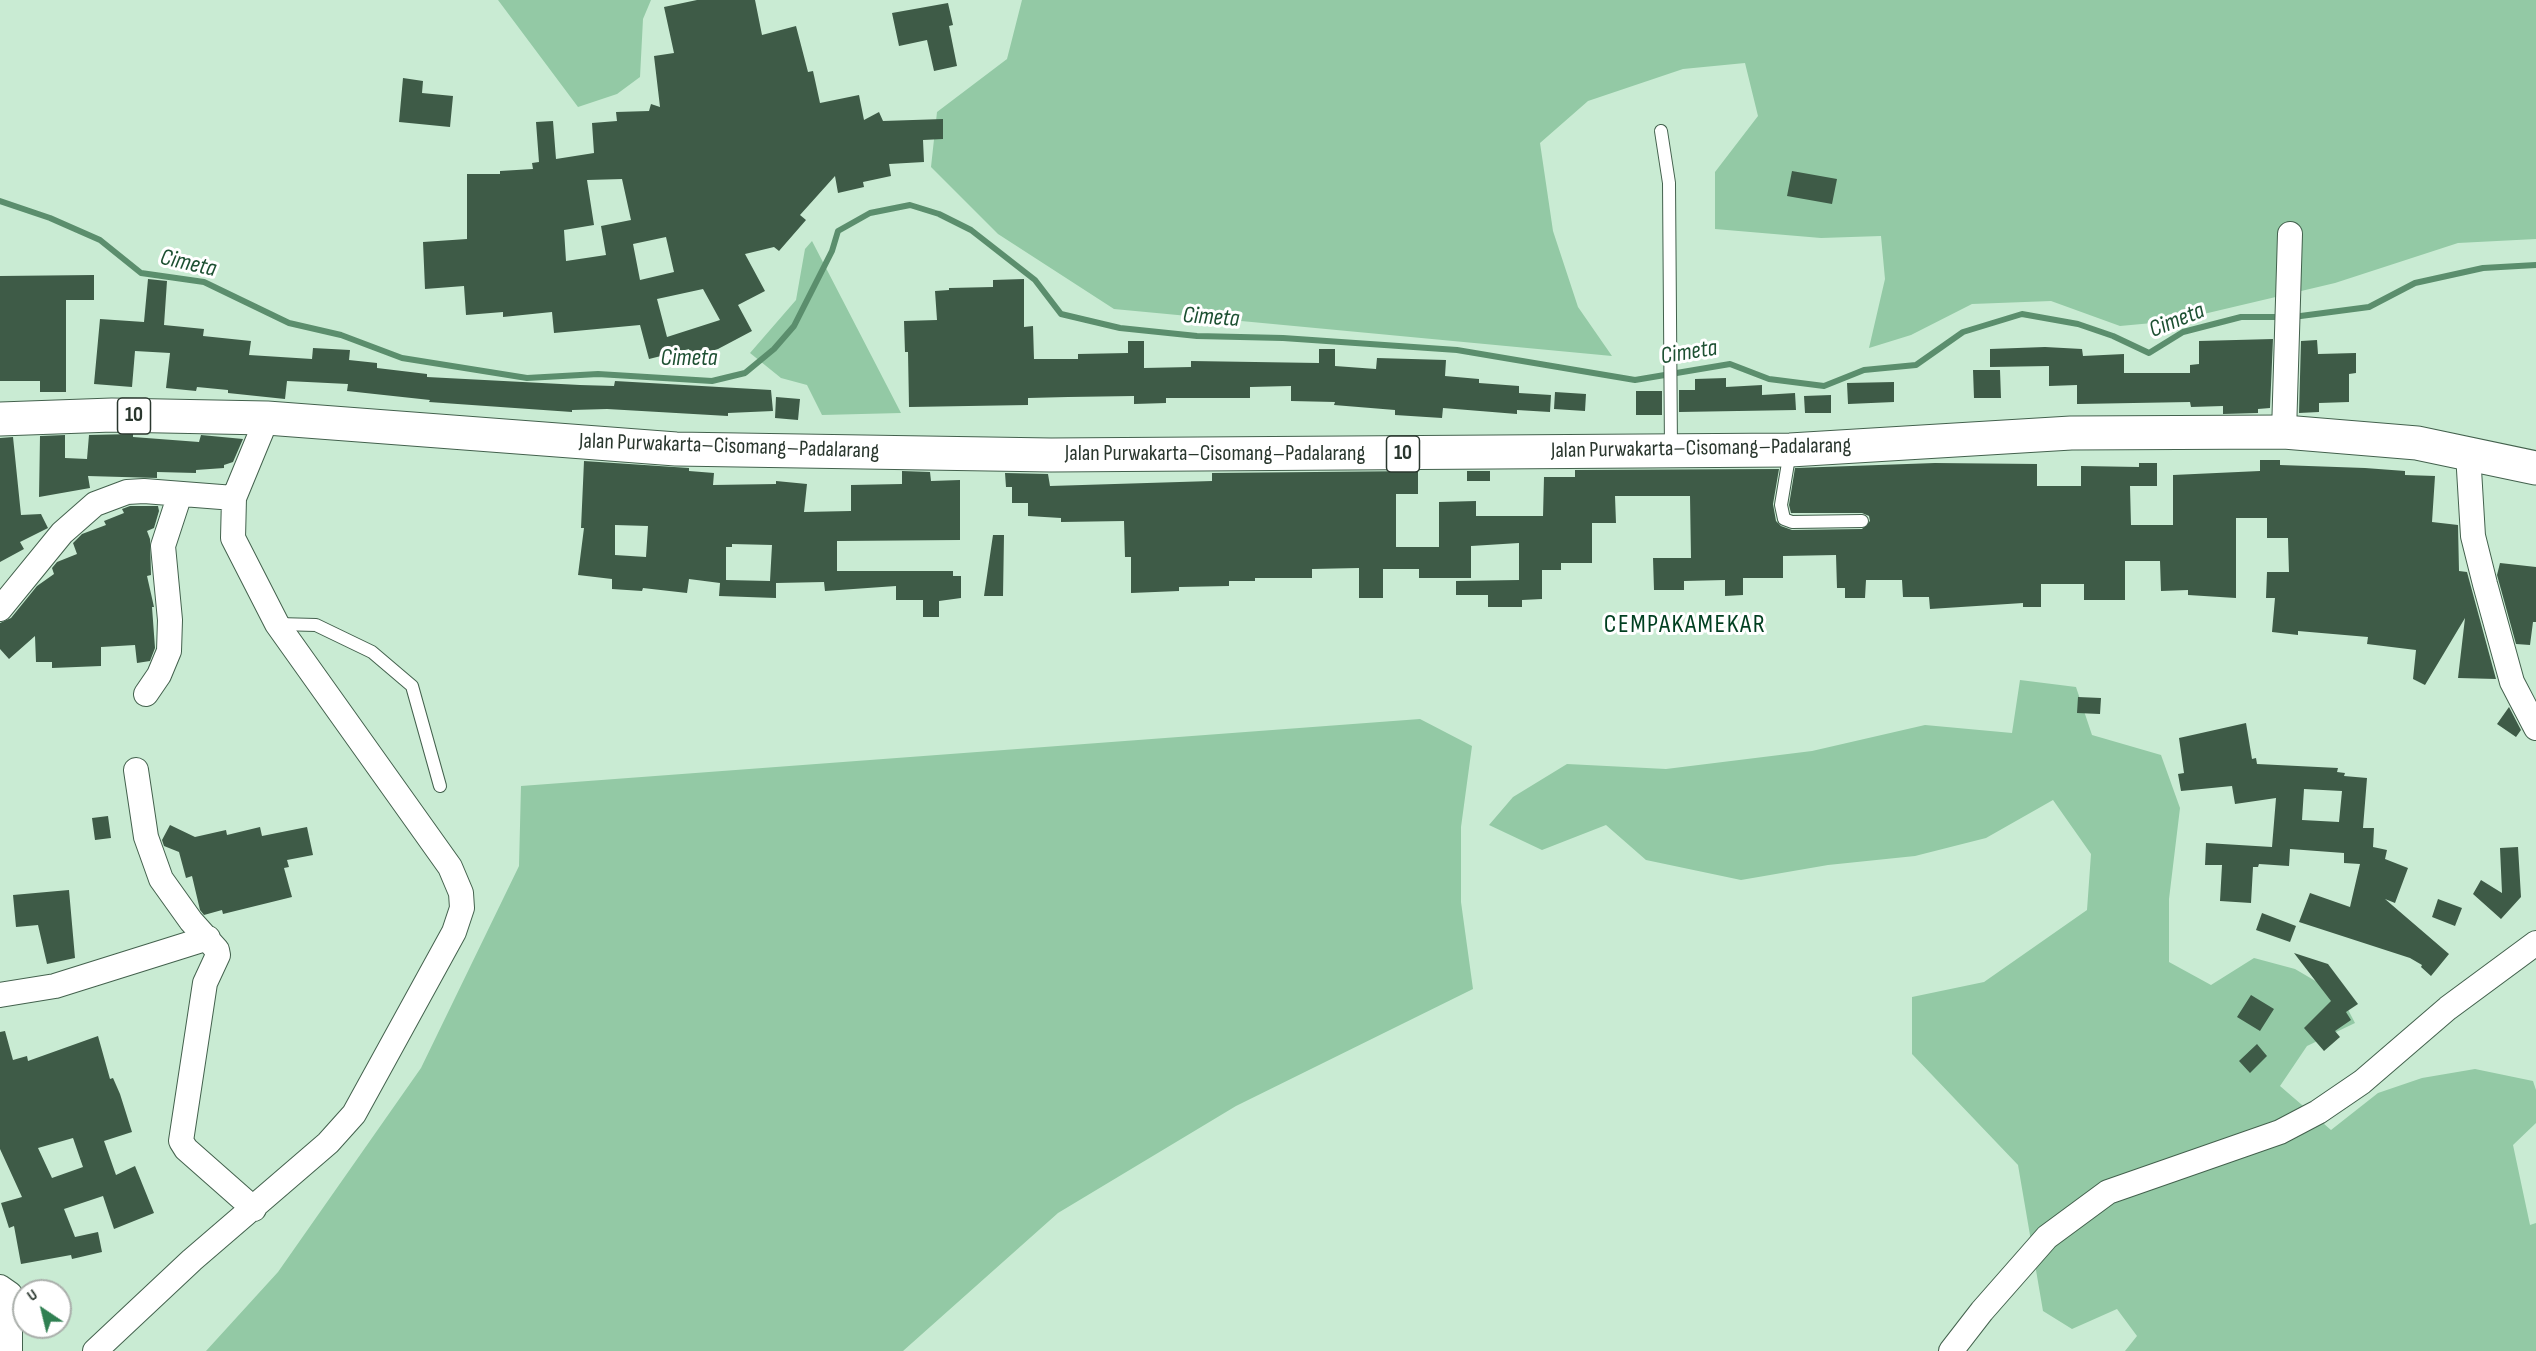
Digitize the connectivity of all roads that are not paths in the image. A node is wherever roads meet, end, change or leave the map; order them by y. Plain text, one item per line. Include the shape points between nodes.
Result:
1 (1661, 131) dead end
2 (2290, 234) dead end
3 (267, 418) junction
4 (0, 419) edge
5 (2284, 432) junction
6 (1790, 450) junction
7 (1671, 451) junction
8 (2469, 453) junction
9 (2536, 468) edge
10 (180, 494) junction
11 (234, 498) junction
12 (1862, 521) dead end
13 (0, 609) edge
14 (277, 624) junction
15 (146, 694) dead end
16 (2536, 728) edge
17 (136, 770) dead end
18 (440, 786) dead end
19 (208, 938) junction
20 (2536, 943) edge
21 (0, 995) edge
22 (254, 1209) junction
23 (0, 1287) edge
24 (10, 1351) edge
25 (94, 1351) edge
26 (1952, 1351) edge

1 - 7 lane via 1668,183
2 - 5 street
3 - 4 highway, Jalan Purwakarta–Cisomang–Padalarang / 10 via 112,415
3 - 7 highway, Jalan Purwakarta–Cisomang–Padalarang / 10 via 676,449 1052,455
3 - 11 street
5 - 6 highway, Jalan Purwakarta–Cisomang–Padalarang / 10 via 2071,433
5 - 8 highway, Jalan Purwakarta–Cisomang–Padalarang / 10 via 2417,443
6 - 7 highway, Jalan Purwakarta–Cisomang–Padalarang / 10
6 - 12 lane via 1781,505 1784,519
8 - 9 highway, Jalan Purwakarta–Cisomang–Padalarang / 10
8 - 16 street via 2473,536 2512,682
10 - 11 street
10 - 13 street via 127,492 95,504 62,533
10 - 15 street via 163,546 170,608 169,651
11 - 14 street via 233,538
14 - 18 lane via 316,625 372,652 412,686
14 - 22 street via 450,867 462,908 454,933 354,1114 328,1143
17 - 19 street via 146,837 158,870 176,902
19 - 21 street via 55,986
19 - 22 street via 218,955 205,983 181,1140 186,1149
20 - 26 street via 2448,1008 2362,1082 2318,1112 2280,1132 2108,1192 2047,1237
22 - 25 street via 192,1260
23 - 24 street via 10,1294

